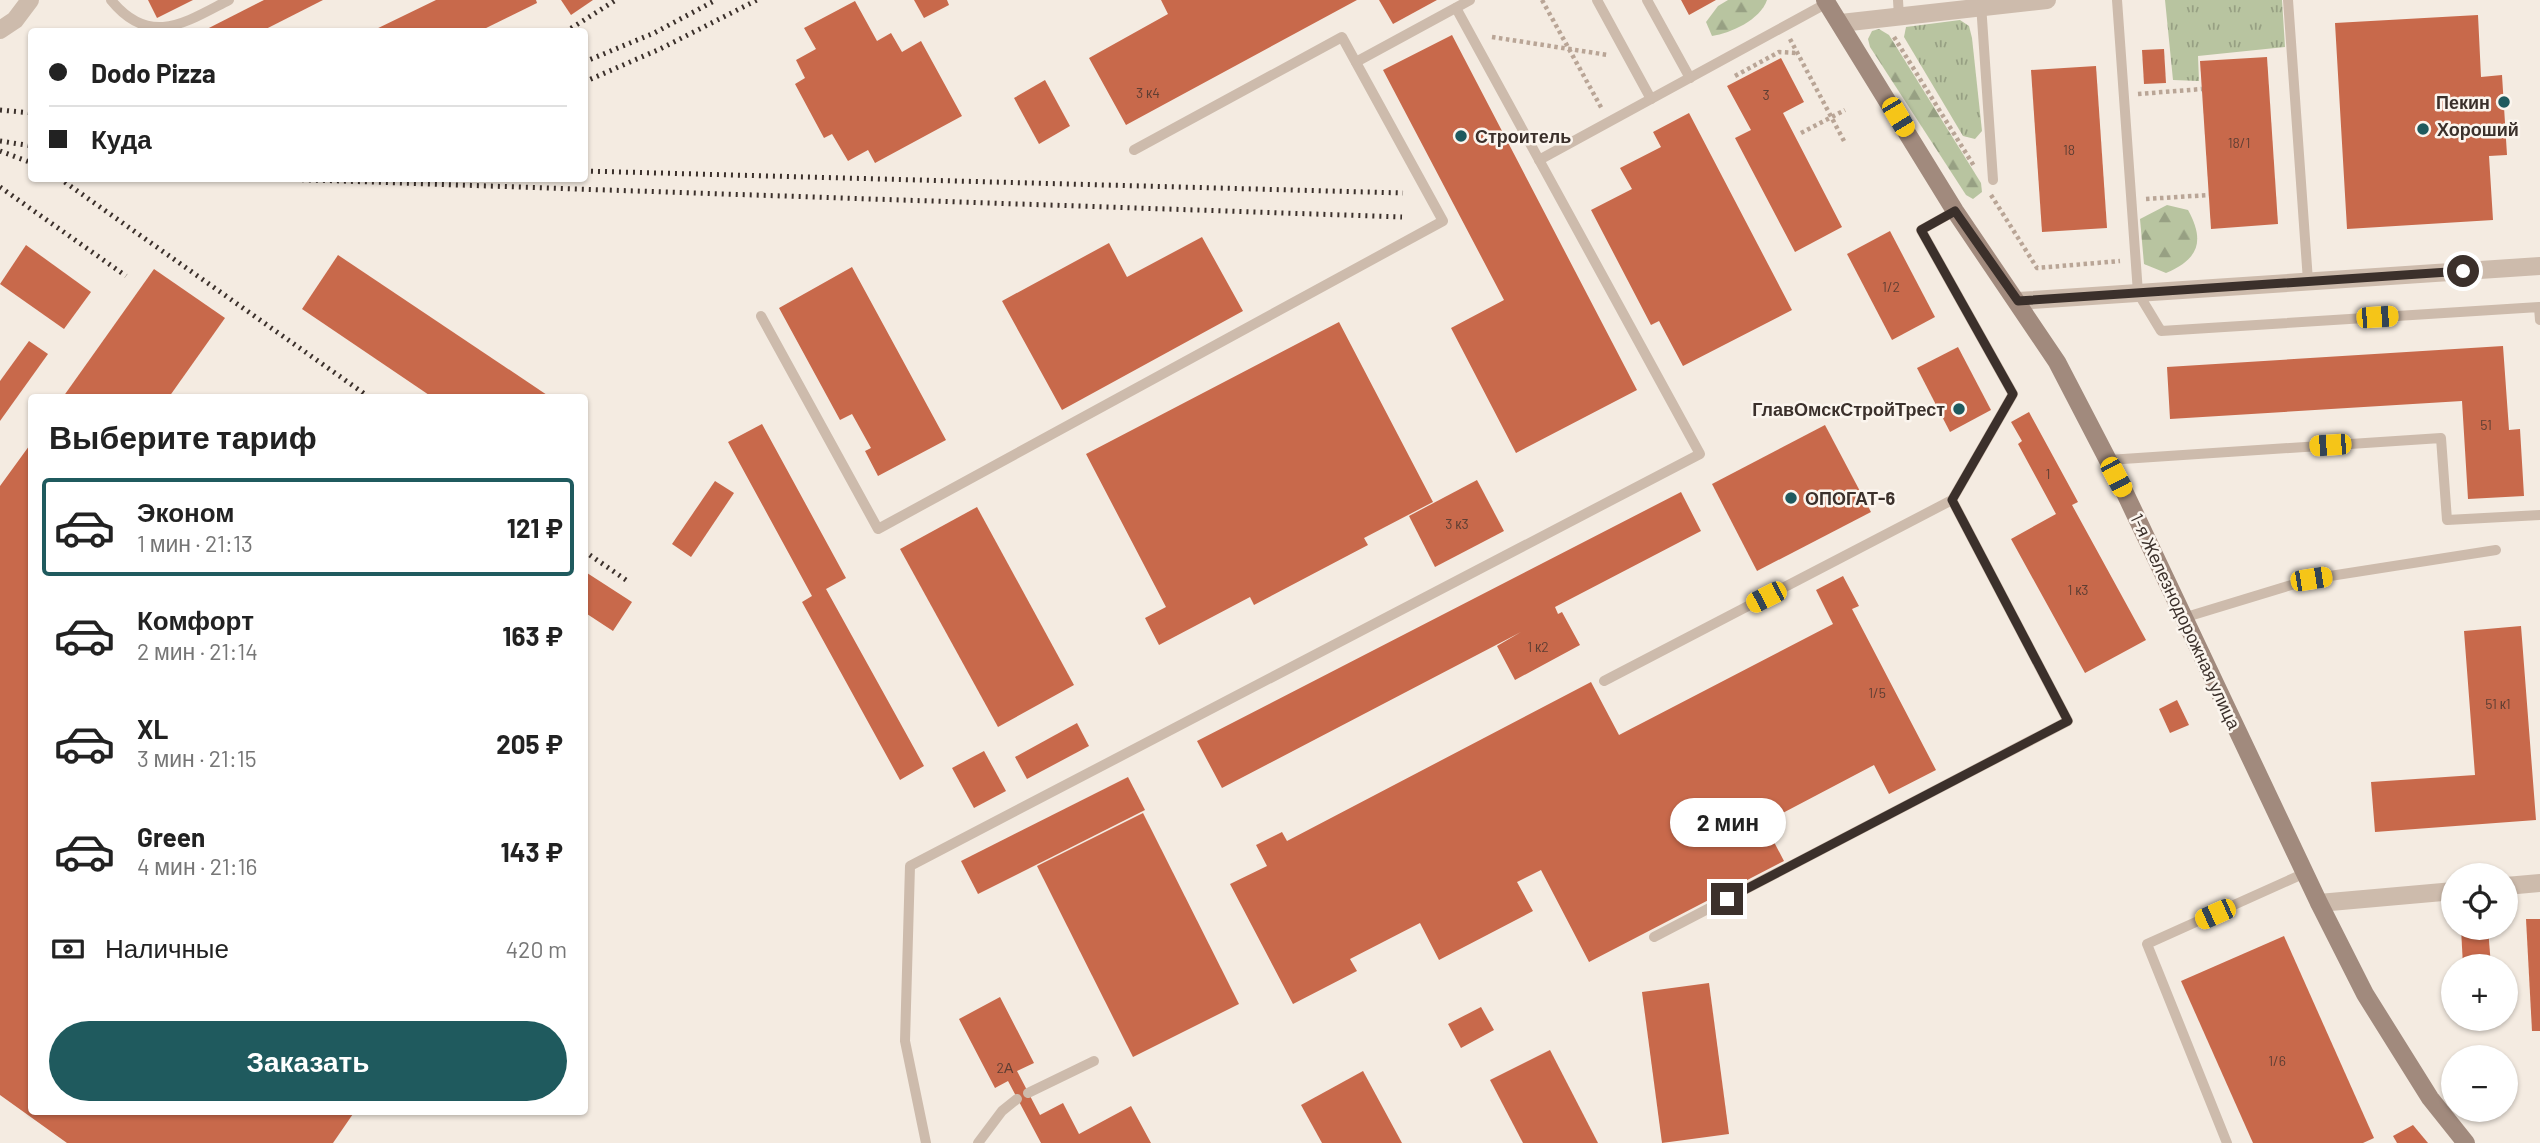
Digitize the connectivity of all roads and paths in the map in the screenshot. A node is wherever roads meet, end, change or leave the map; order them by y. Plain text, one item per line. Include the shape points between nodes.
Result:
1 (30, 0) edge
2 (111, 0) edge
3 (229, 0) edge
4 (1470, 0) edge
5 (1542, 0) edge
6 (1597, 0) edge
7 (1647, 0) edge
8 (2047, 0) edge
9 (2117, 0) edge
10 (2288, 0) edge
11 (1826, 2) edge
12 (1981, 4) edge
13 (1456, 8) junction
14 (1898, 8) edge
15 (1841, 23) junction
16 (1784, 27) junction
17 (0, 30) edge
18 (1470, 34) junction
19 (1569, 49) junction
20 (1798, 53) junction
21 (1629, 58) junction
22 (1356, 62) junction
23 (1690, 78) junction
24 (1724, 81) dead end
25 (2202, 89) dead end
26 (2123, 95) junction
27 (1651, 99) junction
28 (1845, 110) dead end
29 (1831, 117) junction
30 (1609, 122) junction
31 (1801, 133) dead end
32 (1844, 141) dead end
33 (1133, 150) dead end
34 (1539, 160) junction
35 (1993, 180) dead end
36 (2208, 195) dead end
37 (2131, 200) junction
38 (1955, 211) junction
39 (2540, 265) edge
40 (2308, 281) junction
41 (2138, 293) junction
42 (2018, 301) junction
43 (761, 316) dead end
44 (2540, 320) edge
45 (2108, 460) junction
46 (1952, 500) junction
47 (2540, 514) edge
48 (2496, 550) dead end
49 (2183, 618) junction
50 (1604, 681) dead end
51 (2305, 873) junction
52 (2540, 883) edge
53 (2518, 885) edge
54 (2441, 892) edge
55 (2319, 903) junction
56 (1654, 937) dead end
57 (1094, 1061) dead end
58 (1028, 1093) dead end
59 (1017, 1099) dead end
60 (926, 1143) edge
61 (978, 1143) edge
62 (2227, 1143) edge
63 (2466, 1143) edge

1 - 17 street via 15,20
2 - 3 lane via 120,12 142,25 174,28
4 - 13 lane
5 - 19 path
6 - 21 lane
7 - 23 lane
8 - 12 street
9 - 26 lane
10 - 40 lane
11 - 15 street, 1-я Железнодорожная улица
11 - 16 lane
12 - 14 street
12 - 35 lane
13 - 18 lane
13 - 22 lane
14 - 15 street
15 - 38 street, 1-я Железнодорожная улица
16 - 20 path
16 - 23 lane
18 - 19 path
18 - 34 lane
19 - 21 path
19 - 30 path
20 - 24 path via 1779,52
20 - 29 path
21 - 27 lane
22 - 33 lane via 1342,37
22 - 43 lane via 1443,221 877,530
23 - 27 lane
25 - 26 path
26 - 37 lane
27 - 30 lane
28 - 29 path
29 - 31 path
29 - 32 path
30 - 34 lane
34 - 60 lane via 1700,454 910,866 905,1041
36 - 37 path
37 - 41 lane
38 - 42 street, 1-я Железнодорожная улица
38 - 46 lane via 1921,230 2013,394
39 - 40 street
40 - 41 street
41 - 42 street
41 - 44 lane via 2161,331 2539,307
42 - 45 street, 1-я Железнодорожная улица via 2057,362
45 - 47 lane via 2441,438 2447,520
45 - 49 street, 1-я Железнодорожная улица
46 - 50 lane
46 - 56 lane via 2068,721
48 - 49 lane via 2311,579
49 - 51 street, 1-я Железнодорожная улица
51 - 55 street, 1-я Железнодорожная улица
51 - 62 lane via 2147,944
52 - 53 street
54 - 55 street
55 - 63 street, 1-я Железнодорожная улица via 2380,1017 2430,1098
57 - 58 lane
59 - 61 lane

